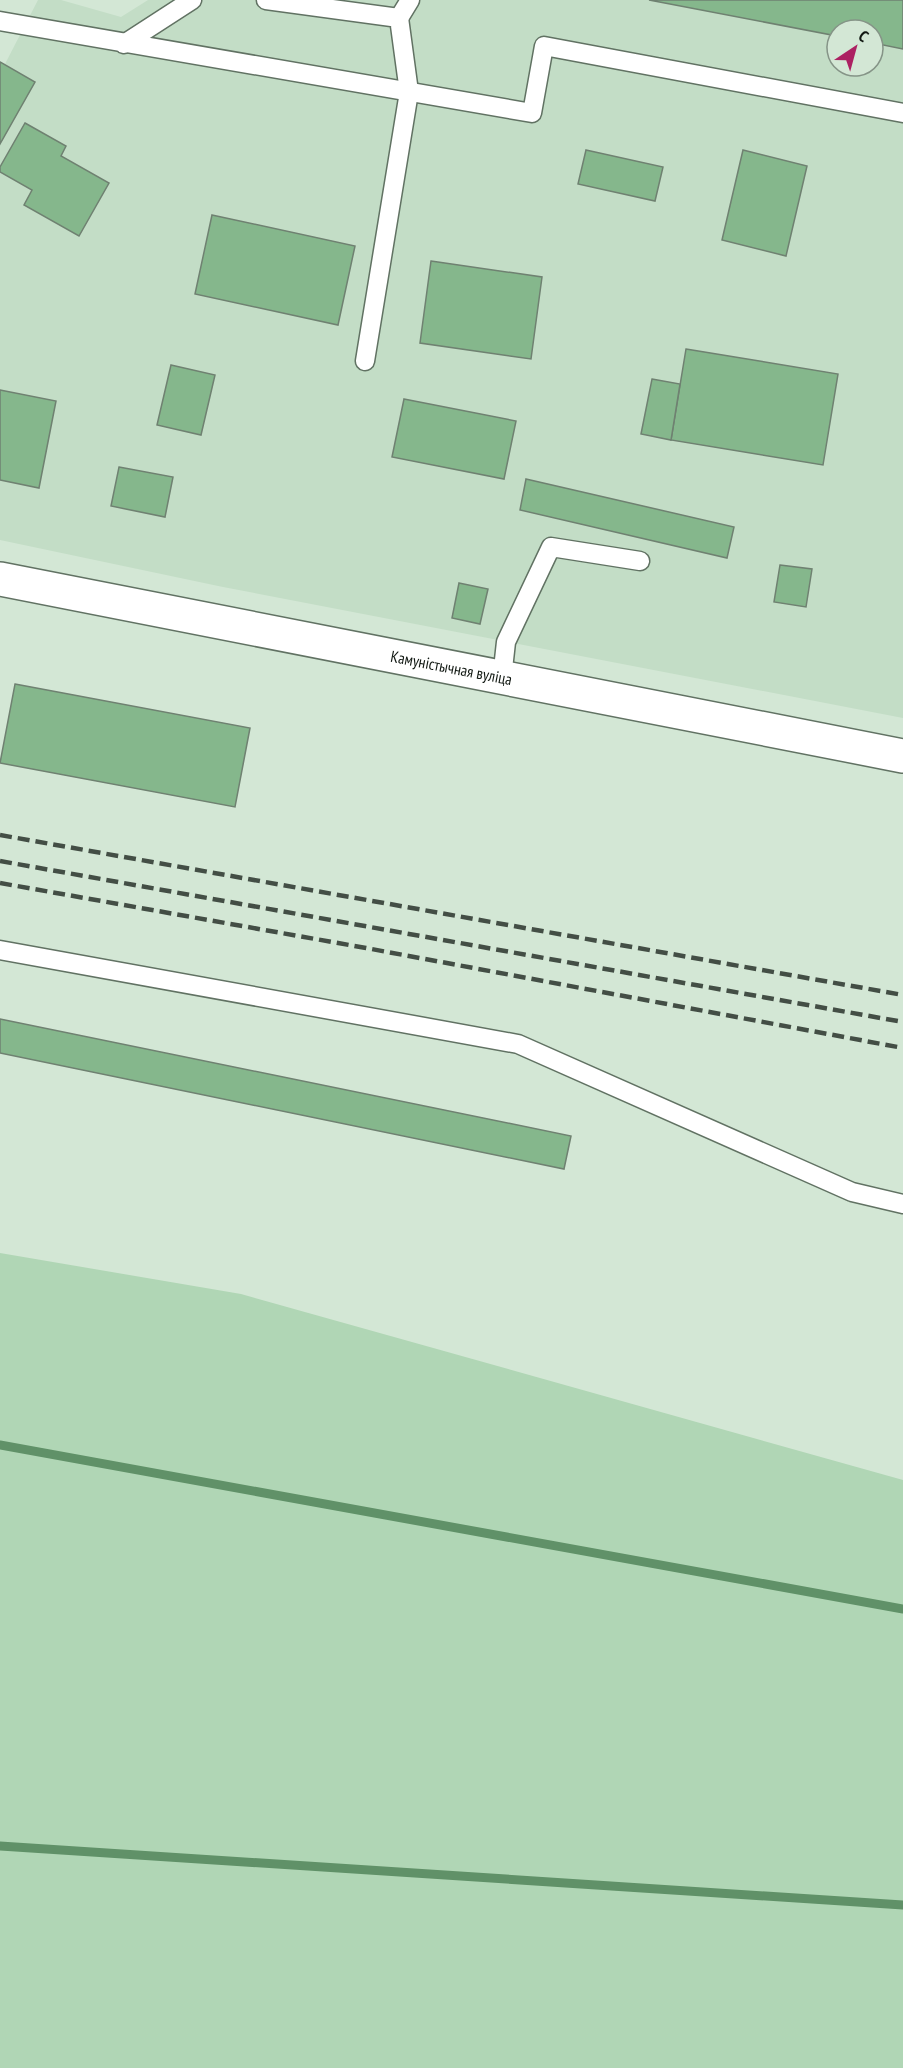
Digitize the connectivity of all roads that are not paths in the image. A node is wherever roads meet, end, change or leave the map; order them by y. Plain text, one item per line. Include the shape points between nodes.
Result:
1 (192, 0) edge
2 (266, 0) edge
3 (410, 0) edge
4 (399, 18) junction
5 (0, 21) edge
6 (124, 44) junction
7 (409, 92) junction
8 (903, 113) edge
9 (365, 361) dead end
10 (640, 561) dead end
11 (0, 579) edge
12 (502, 678) junction
13 (903, 756) edge
14 (0, 950) edge
15 (903, 1204) edge

1 - 6 lane
2 - 4 lane
3 - 4 lane
4 - 7 lane
5 - 6 lane
6 - 7 lane
7 - 8 lane via 532,113 544,46
7 - 9 lane
10 - 12 lane via 551,547 506,642
11 - 12 street, Камуністычная вуліца
12 - 13 street, Камуністычная вуліца
14 - 15 lane via 518,1044 852,1192

